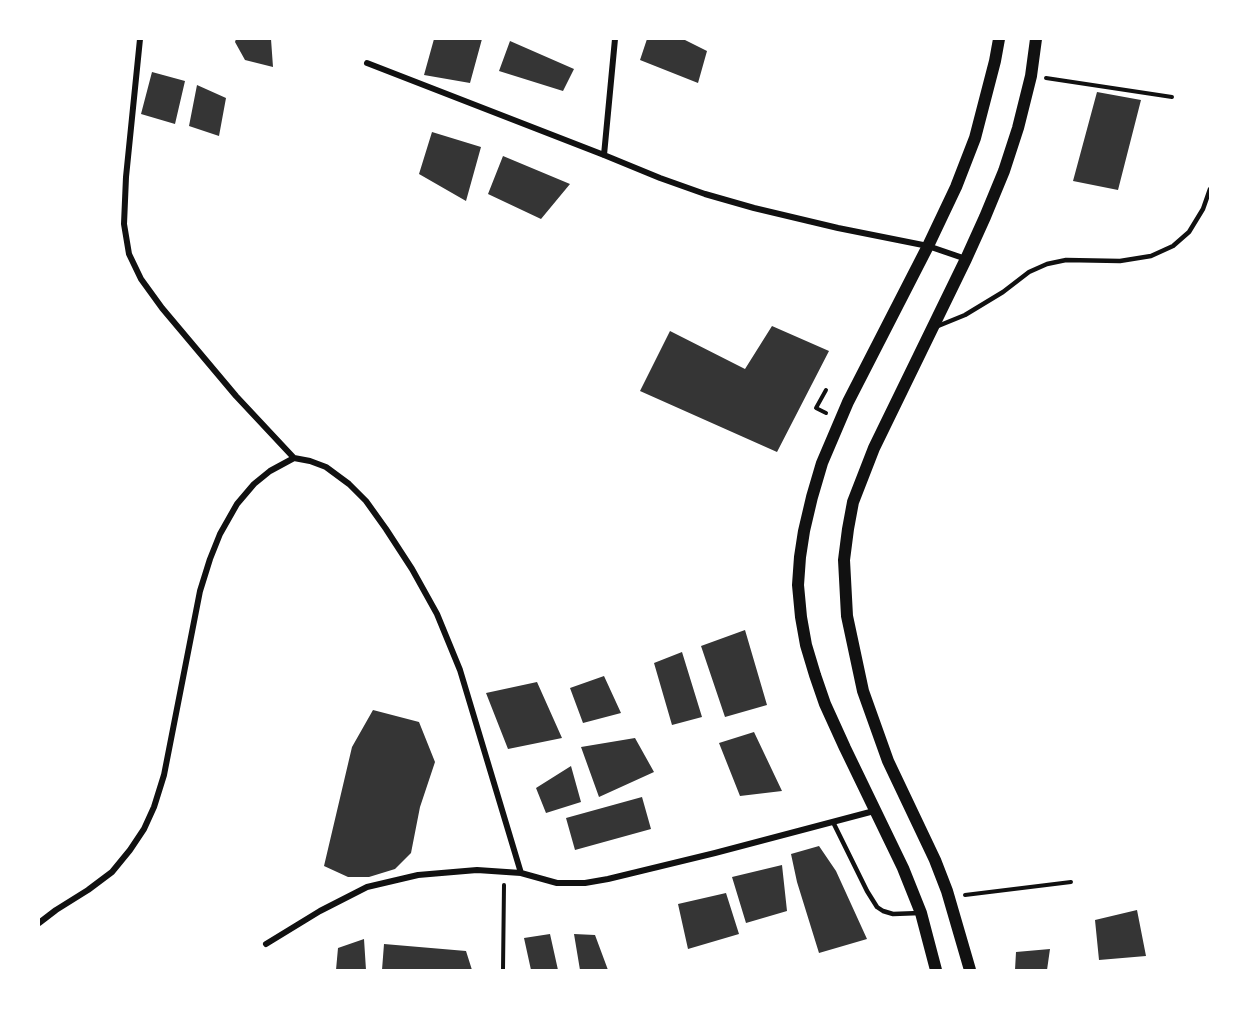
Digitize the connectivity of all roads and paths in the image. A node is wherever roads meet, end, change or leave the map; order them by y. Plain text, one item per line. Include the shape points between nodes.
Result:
1 (140, 39) edge
2 (615, 39) edge
3 (999, 39) edge
4 (1036, 39) edge
5 (367, 63) dead end
6 (1030, 76) junction
7 (1172, 97) dead end
8 (604, 155) junction
9 (1210, 189) edge
10 (928, 246) junction
11 (966, 259) junction
12 (932, 328) junction
13 (826, 390) dead end
14 (816, 408) dead end
15 (294, 458) junction
16 (874, 811) junction
17 (833, 822) junction
18 (504, 872) junction
19 (520, 873) junction
20 (1071, 882) dead end
21 (949, 897) junction
22 (921, 913) junction
23 (39, 924) edge
24 (266, 944) dead end
25 (503, 970) edge
26 (936, 970) edge
27 (970, 970) edge

1 - 15 street via 126,177 124,224 129,254 162,308
2 - 8 street
3 - 10 main road via 975,138
4 - 6 main road
5 - 8 street
6 - 7 path
6 - 11 main road via 1004,171
8 - 10 street via 705,194 754,208
9 - 12 lane via 1189,232 1173,246 1151,256 1120,261 1066,260 1047,264 964,315
10 - 11 street
10 - 16 main road via 848,402 822,463 800,556 798,585 806,645 825,704
11 - 12 main road
12 - 21 main road via 874,448 853,502 844,560 847,616 866,700 888,761
13 - 14 path
15 - 19 street via 326,467 349,484 366,501 412,568 437,614 460,670
15 - 23 street via 254,484 220,534 200,591 164,775 144,829 112,872
16 - 17 street
16 - 22 main road
17 - 19 street via 585,883 557,883
17 - 22 lane via 877,907 893,914
18 - 19 street
18 - 24 street via 418,875 367,887
18 - 25 path
20 - 21 path
21 - 27 main road
22 - 26 main road

